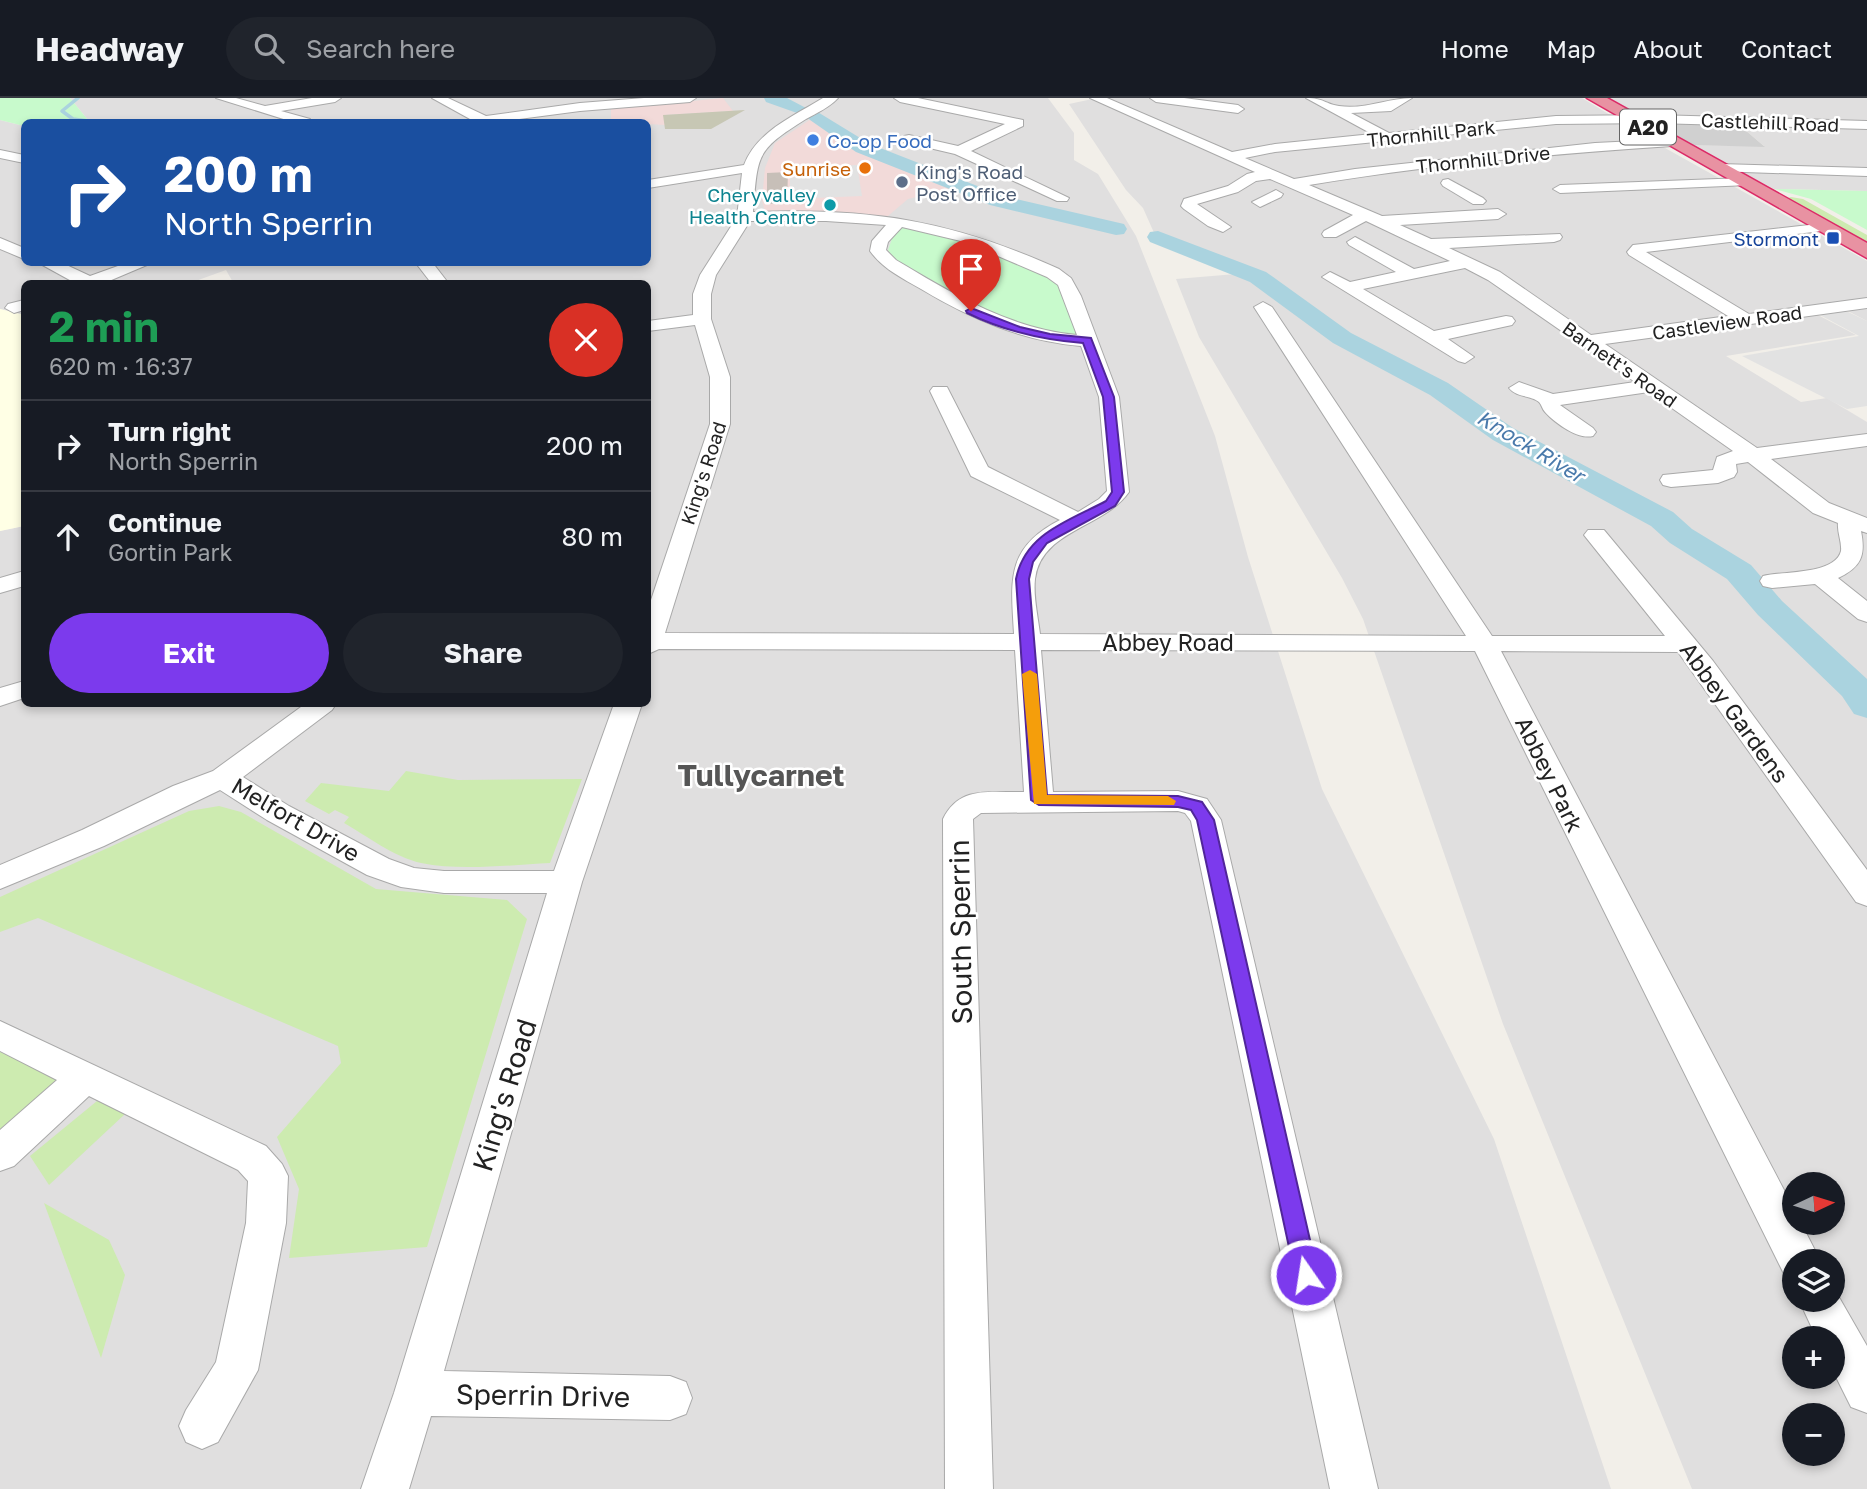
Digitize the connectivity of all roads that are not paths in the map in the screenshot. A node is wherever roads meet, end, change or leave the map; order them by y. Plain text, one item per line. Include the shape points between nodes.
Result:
1 (222, 98) edge
2 (335, 98) edge
3 (438, 98) edge
4 (690, 98) edge
5 (832, 98) edge
6 (901, 98) edge
7 (1129, 98) edge
8 (1156, 98) edge
9 (1312, 98) edge
10 (1406, 98) edge
11 (1595, 98) edge
12 (1098, 99) edge
13 (585, 104) edge
14 (1238, 109) dead end
15 (1337, 110) junction
16 (262, 111) junction
17 (1523, 111) dead end
18 (1632, 118) junction
19 (293, 119) edge
20 (474, 119) edge
21 (497, 119) edge
22 (1544, 121) junction
23 (1867, 125) edge
24 (1194, 131) dead end
25 (1387, 137) junction
26 (909, 139) dead end
27 (1672, 142) junction
28 (960, 151) junction
29 (0, 154) edge
30 (1231, 156) junction
31 (21, 158) edge
32 (750, 168) junction
33 (1720, 169) junction
34 (1867, 172) edge
35 (1272, 173) junction
36 (1744, 182) junction
37 (1294, 183) junction
38 (1449, 183) dead end
39 (651, 184) edge
40 (1233, 189) junction
41 (1560, 189) dead end
42 (1062, 198) dead end
43 (1268, 198) dead end
44 (1372, 207) junction
45 (745, 217) junction
46 (897, 223) junction
47 (1821, 226) junction
48 (1223, 228) dead end
49 (1330, 234) dead end
50 (4, 238) edge
51 (1428, 244) junction
52 (1356, 246) dead end
53 (1568, 247) dead end
54 (21, 252) edge
55 (1867, 252) edge
56 (1466, 262) junction
57 (53, 266) edge
58 (135, 266) edge
59 (426, 266) edge
60 (1410, 273) junction
61 (1330, 277) dead end
62 (81, 280) edge
63 (95, 280) edge
64 (438, 280) edge
65 (1349, 287) junction
66 (1867, 303) edge
67 (1263, 307) dead end
68 (702, 318) junction
69 (1745, 318) junction
70 (1492, 319) dead end
71 (651, 326) edge
72 (1430, 337) junction
73 (1087, 341) junction
74 (1586, 341) junction
75 (1465, 357) dead end
76 (1651, 386) junction
77 (1519, 388) dead end
78 (940, 391) dead end
79 (1551, 400) junction
80 (1586, 432) dead end
81 (1867, 440) edge
82 (1751, 454) junction
83 (1671, 480) dead end
84 (1077, 520) junction
85 (1858, 524) edge
86 (1596, 535) dead end
87 (1822, 577) junction
88 (21, 579) edge
89 (1772, 581) dead end
90 (0, 586) edge
91 (1867, 614) edge
92 (651, 634) edge
93 (1027, 641) junction
94 (651, 643) edge
95 (1484, 643) junction
96 (1686, 644) junction
97 (21, 691) edge
98 (0, 698) edge
99 (318, 707) edge
100 (627, 707) edge
101 (223, 778) junction
102 (1039, 800) junction
103 (1853, 854) edge
104 (0, 878) edge
105 (566, 882) junction
106 (1867, 894) edge
107 (0, 1035) edge
108 (85, 1077) junction
109 (0, 1154) edge
110 (1793, 1249) edge
111 (1825, 1312) edge
112 (1867, 1391) edge
113 (416, 1393) junction
114 (670, 1398) dead end
115 (202, 1426) dead end
116 (385, 1489) edge
117 (970, 1489) edge
118 (1354, 1489) edge

1 - 16 street
2 - 16 street
3 - 20 street
4 - 13 street
5 - 32 street, King's Road via 764,142
6 - 28 street via 1018,123
7 - 12 street
7 - 24 street via 1145,113
8 - 14 street
9 - 15 street
10 - 15 street via 1391,107
11 - 18 highway, A20
12 - 30 street, Barnett's Road
13 - 21 street
15 - 25 street
16 - 19 street
17 - 22 street
18 - 22 street, Thornhill Park
18 - 23 street, Castlehill Road
18 - 27 highway, A20
22 - 25 street, Thornhill Park
25 - 30 street, Thornhill Park
26 - 28 street
27 - 33 highway, A20
27 - 37 street, Thornhill Drive
28 - 42 street
29 - 31 street
30 - 35 street, Barnett's Road
32 - 39 street
32 - 45 street, King's Road
33 - 34 street
33 - 36 highway, A20
35 - 37 street, Barnett's Road
35 - 40 street via 1252,177
36 - 41 street
36 - 47 highway, A20
37 - 44 street, Barnett's Road via 1339,203
38 - 44 street via 1493,211
40 - 43 street
40 - 48 street via 1189,202 1208,222
44 - 49 street
44 - 51 street, Barnett's Road
45 - 46 street via 824,216
45 - 68 street, King's Road via 708,275
46 - 73 street via 957,234 1054,272 1072,296
46 - 73 street via 878,251 890,264 994,323
47 - 55 highway, A20
47 - 69 street via 1635,252
50 - 54 street
51 - 53 street via 1548,233
51 - 56 street, Barnett's Road
52 - 60 street
56 - 60 street
56 - 74 street, Barnett's Road via 1494,276
57 - 62 street
58 - 63 street
59 - 64 street
60 - 65 street
61 - 65 street
65 - 72 street
66 - 69 street, Castleview Road
67 - 95 street, Abbey Park
68 - 71 street
68 - 92 street, King's Road via 720,377 722,414
69 - 74 street, Castleview Road
70 - 72 street
72 - 75 street
73 - 84 street via 1109,397 1118,492 1111,503
74 - 76 street, Barnett's Road
76 - 79 street
76 - 82 street, Barnett's Road
77 - 79 street
78 - 84 street via 979,471
79 - 80 street via 1553,409
81 - 82 street
82 - 83 street via 1730,457 1725,462 1726,472 1718,476
82 - 85 street, Barnett's Road via 1821,508
84 - 93 street via 1043,540 1026,562
85 - 87 street via 1848,527 1853,550 1850,558
86 - 96 street, Abbey Gardens
87 - 89 street
87 - 91 street
88 - 90 street
93 - 94 street, Abbey Road
93 - 95 street, Abbey Road
93 - 102 street
95 - 96 street, Abbey Road
95 - 110 street, Abbey Park
96 - 103 street, Abbey Gardens
97 - 98 street
99 - 101 street
100 - 105 street, King's Road
101 - 104 street, Melfort Drive
101 - 105 street, Melfort Drive via 378,867 412,879
102 - 117 street, South Sperrin via 976,803 963,809 958,819
102 - 118 street, South Sperrin via 1178,801 1196,806 1206,820
103 - 106 street, Abbey Gardens
105 - 113 street, King's Road
107 - 108 street
108 - 109 street
108 - 115 street via 252,1158 268,1176 266,1223 236,1370
111 - 112 street
113 - 114 street, Sperrin Drive
113 - 116 street, King's Road

